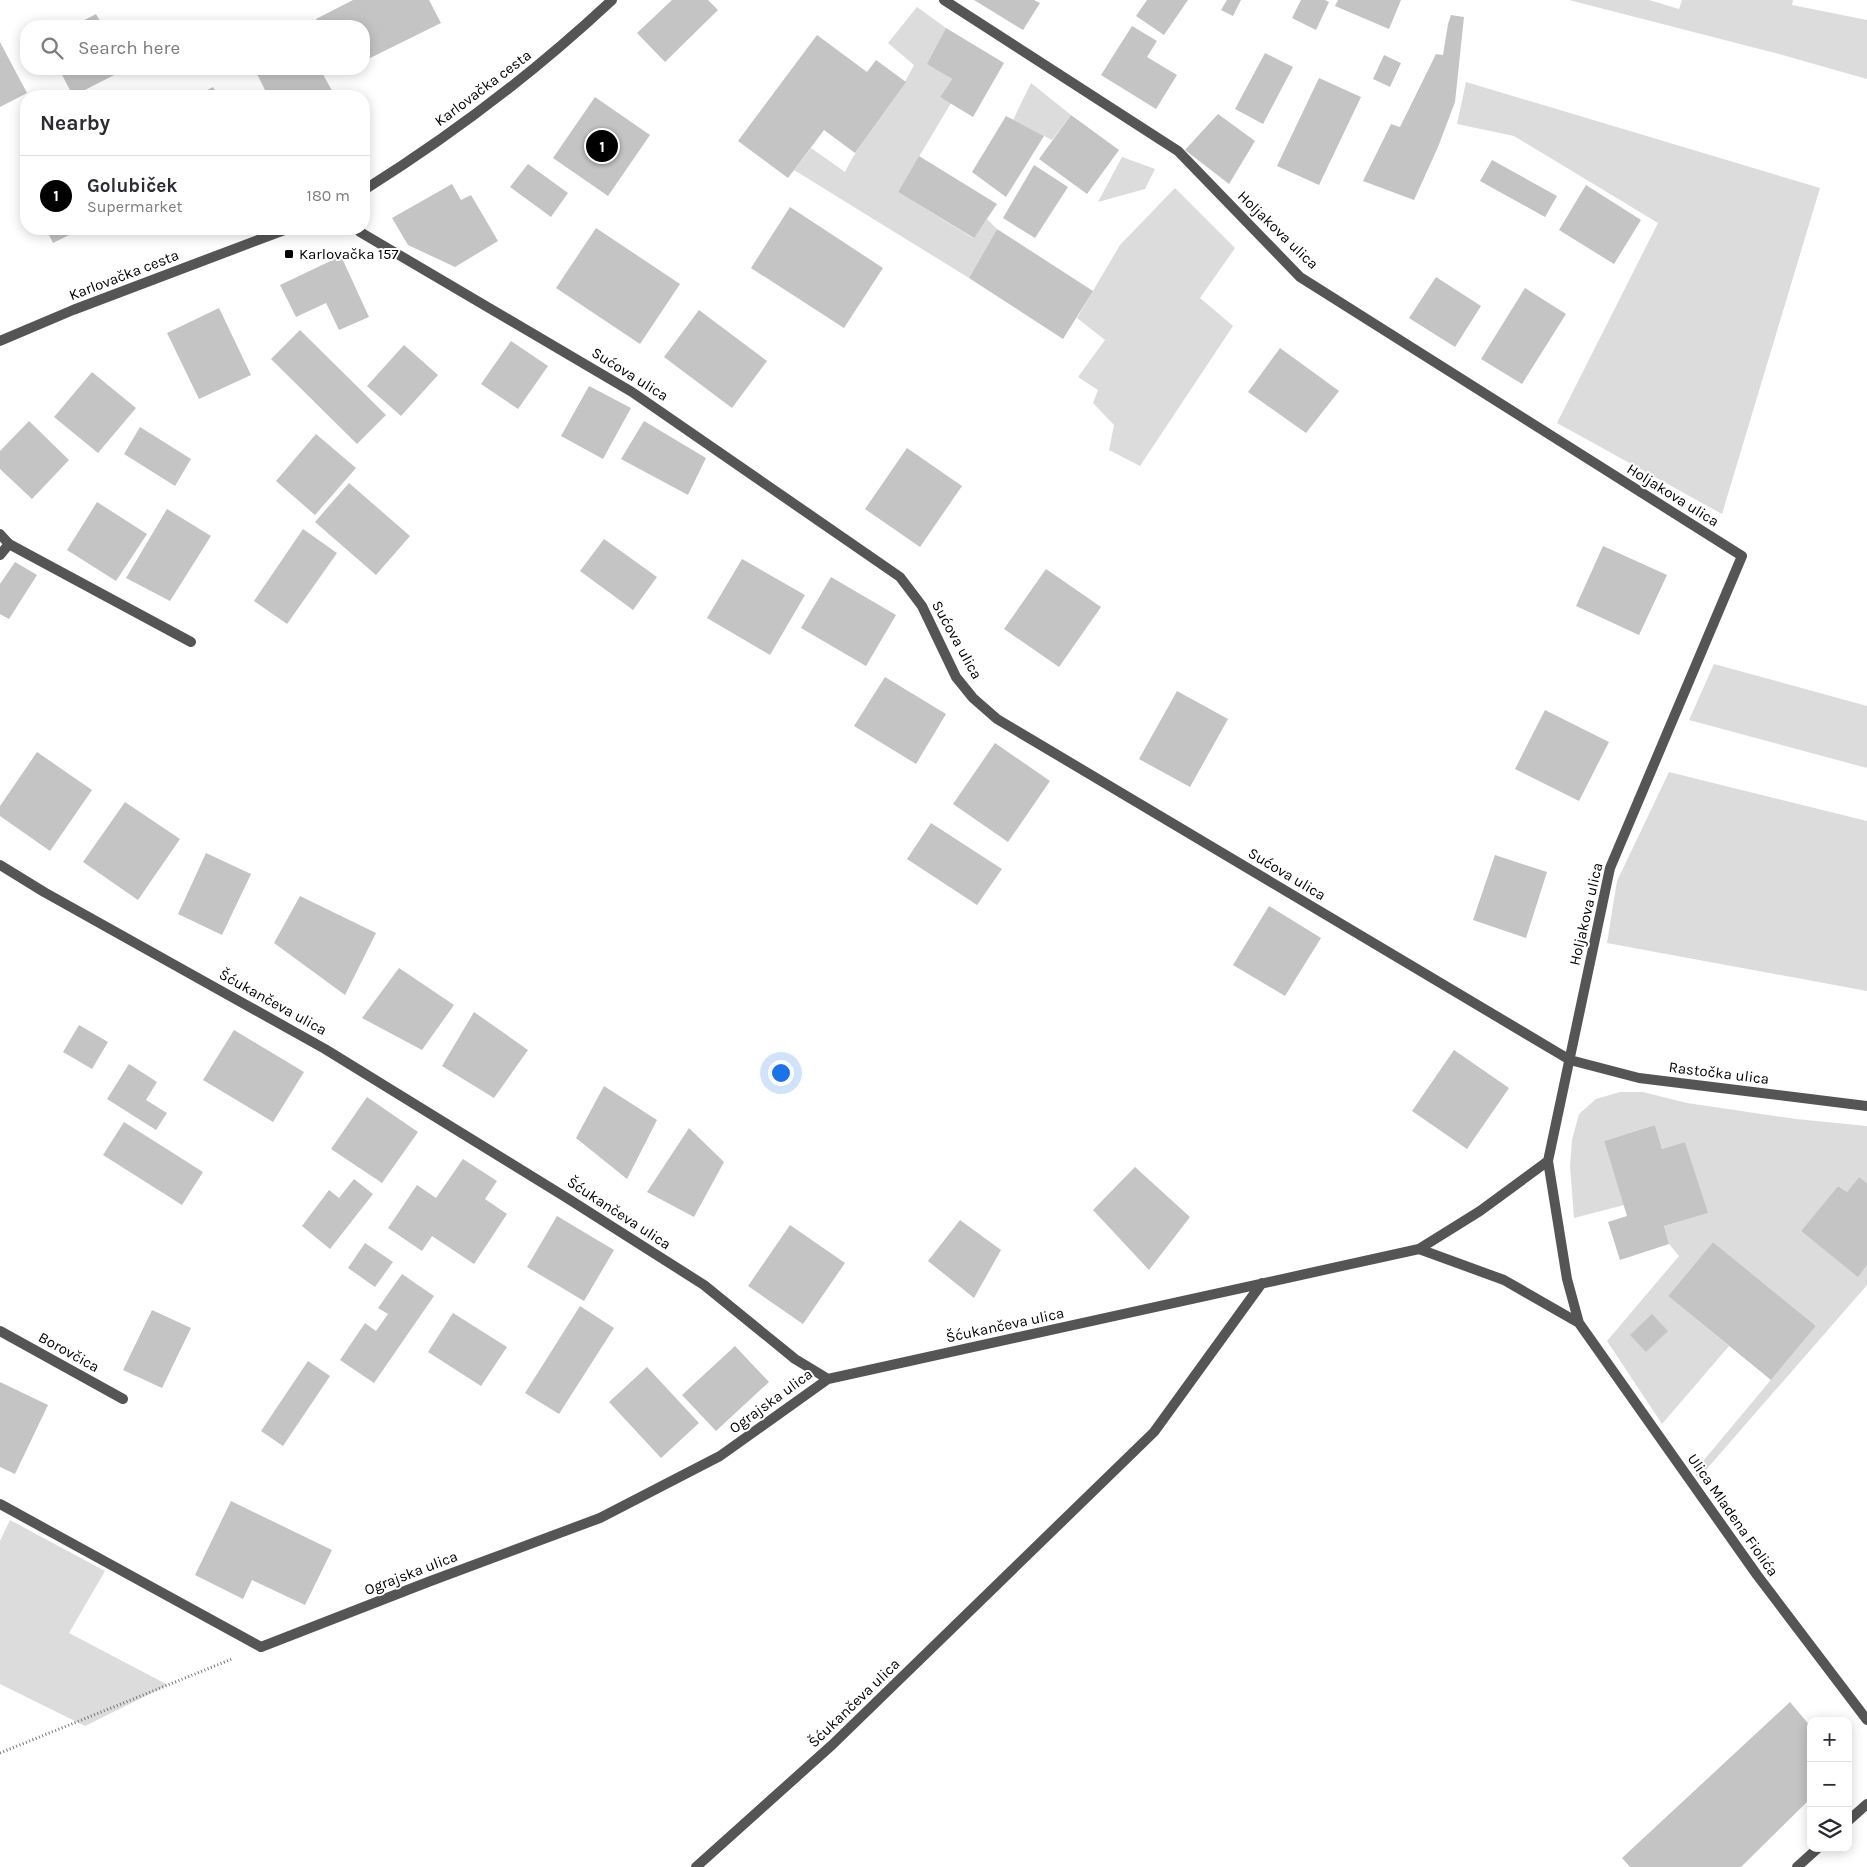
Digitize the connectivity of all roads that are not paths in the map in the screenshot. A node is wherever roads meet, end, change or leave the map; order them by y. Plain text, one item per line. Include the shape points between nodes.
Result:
1 (612, 0) edge
2 (944, 0) edge
3 (370, 186) edge
4 (271, 235) edge
5 (365, 235) edge
6 (0, 341) edge
7 (0, 534) edge
8 (10, 544) junction
9 (0, 556) edge
10 (191, 642) dead end
11 (0, 865) edge
12 (1570, 1060) junction
13 (1867, 1106) edge
14 (1548, 1161) junction
15 (1419, 1248) junction
16 (1262, 1283) junction
17 (1579, 1323) junction
18 (0, 1331) edge
19 (828, 1379) junction
20 (124, 1399) dead end
21 (0, 1504) edge
22 (1867, 1720) edge
23 (1867, 1804) edge
24 (1852, 1817) edge
25 (1814, 1852) edge
26 (696, 1867) edge
27 (1797, 1867) edge

1 - 3 street, Karlovačka cesta via 567,42 492,102
2 - 12 street, Holjakova ulica via 1178,151 1300,276 1742,556 1610,868
4 - 6 street, Karlovačka cesta
5 - 12 street, Sućova ulica via 632,392 900,577 922,606 956,677 973,698 997,719
7 - 8 street
8 - 9 street
8 - 10 street
11 - 19 street, Šćukančeva ulica via 325,1048 567,1198 704,1285 796,1359
12 - 13 street, Rastočka ulica via 1639,1078
12 - 14 street, Holjakova ulica
14 - 15 street via 1480,1211
14 - 17 street, Ulica Mladena Fiolića via 1567,1279
15 - 16 street, Šćukančeva ulica
15 - 17 street, Ulica Mladena Fiolića via 1504,1280
16 - 19 street, Šćukančeva ulica
16 - 26 street, Šćukančeva ulica via 1154,1432 832,1745
17 - 22 street, Ulica Mladena Fiolića via 1757,1575
18 - 20 street, Borovčica
19 - 21 street, Ograjska ulica via 720,1456 600,1518 260,1647
23 - 24 street
25 - 27 street

